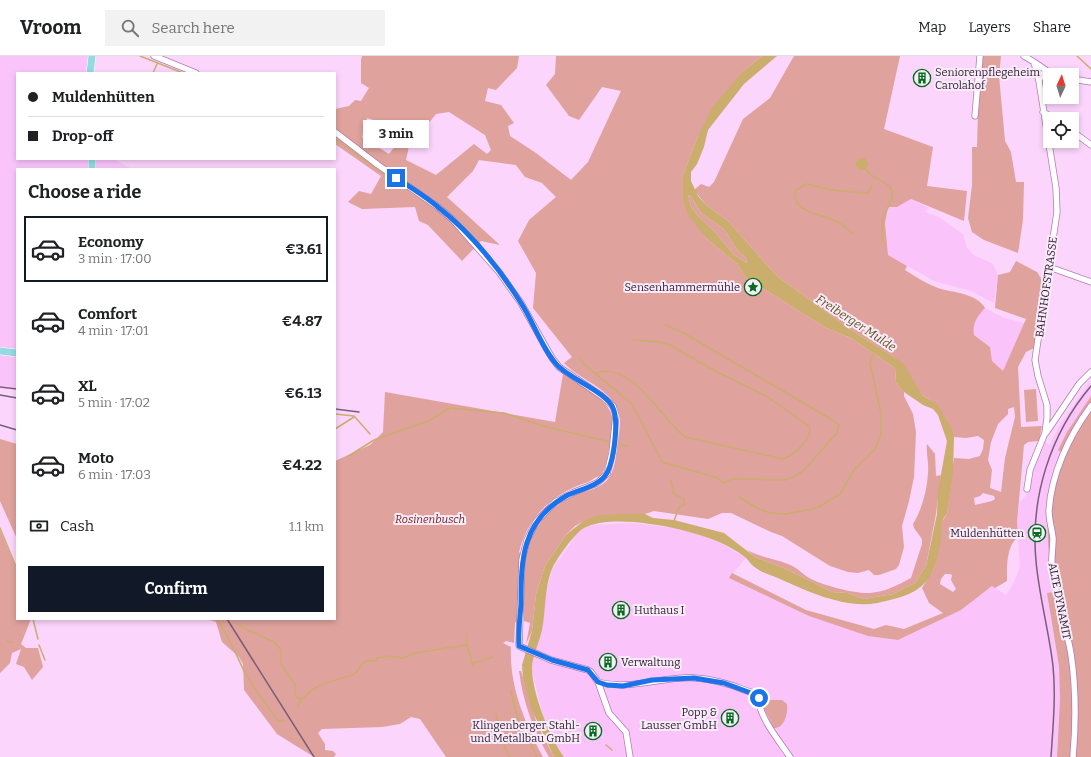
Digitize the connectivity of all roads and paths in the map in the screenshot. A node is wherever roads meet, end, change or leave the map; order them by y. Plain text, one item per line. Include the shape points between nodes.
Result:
1 (92, 56) edge
2 (154, 56) edge
3 (980, 56) edge
4 (1024, 56) edge
5 (1034, 62) junction
6 (1043, 68) edge
7 (90, 72) edge
8 (194, 72) edge
9 (1043, 74) edge
10 (1079, 80) edge
11 (1039, 81) junction
12 (1091, 82) edge
13 (1043, 112) edge
14 (975, 116) dead end
15 (336, 133) edge
16 (1079, 137) edge
17 (1091, 145) edge
18 (1049, 148) edge
19 (1049, 267) junction
20 (1091, 282) edge
21 (0, 351) edge
22 (16, 353) edge
23 (1091, 372) edge
24 (1091, 406) edge
25 (1045, 433) junction
26 (1027, 489) dead end
27 (598, 682) junction
28 (630, 757) edge
29 (790, 757) edge
30 (1073, 757) edge

1 - 7 main road
2 - 8 street
3 - 14 street
4 - 5 street
5 - 6 street
5 - 11 street, BAHNHOFSTRASSE
9 - 11 street
10 - 12 street
11 - 13 street, BAHNHOFSTRASSE
15 - 27 street via 452,219 499,272 556,362 613,406 616,415 607,474 597,483 555,502 536,522 527,540 522,560 519,646 588,670
16 - 17 street
18 - 19 street, BAHNHOFSTRASSE via 1057,212
19 - 20 street
19 - 25 street, BAHNHOFSTRASSE via 1035,360 1047,405
21 - 22 main road
23 - 25 street via 1079,384
24 - 30 street, ALTE DYNAMIT via 1062,459 1049,511 1053,538 1052,569 1074,676
25 - 26 street, BAHNHOFSTRASSE via 1030,470
27 - 28 street via 609,713 626,732
27 - 29 street via 623,686 652,680 694,678 724,683 751,693 764,693 759,698 759,704 768,724

